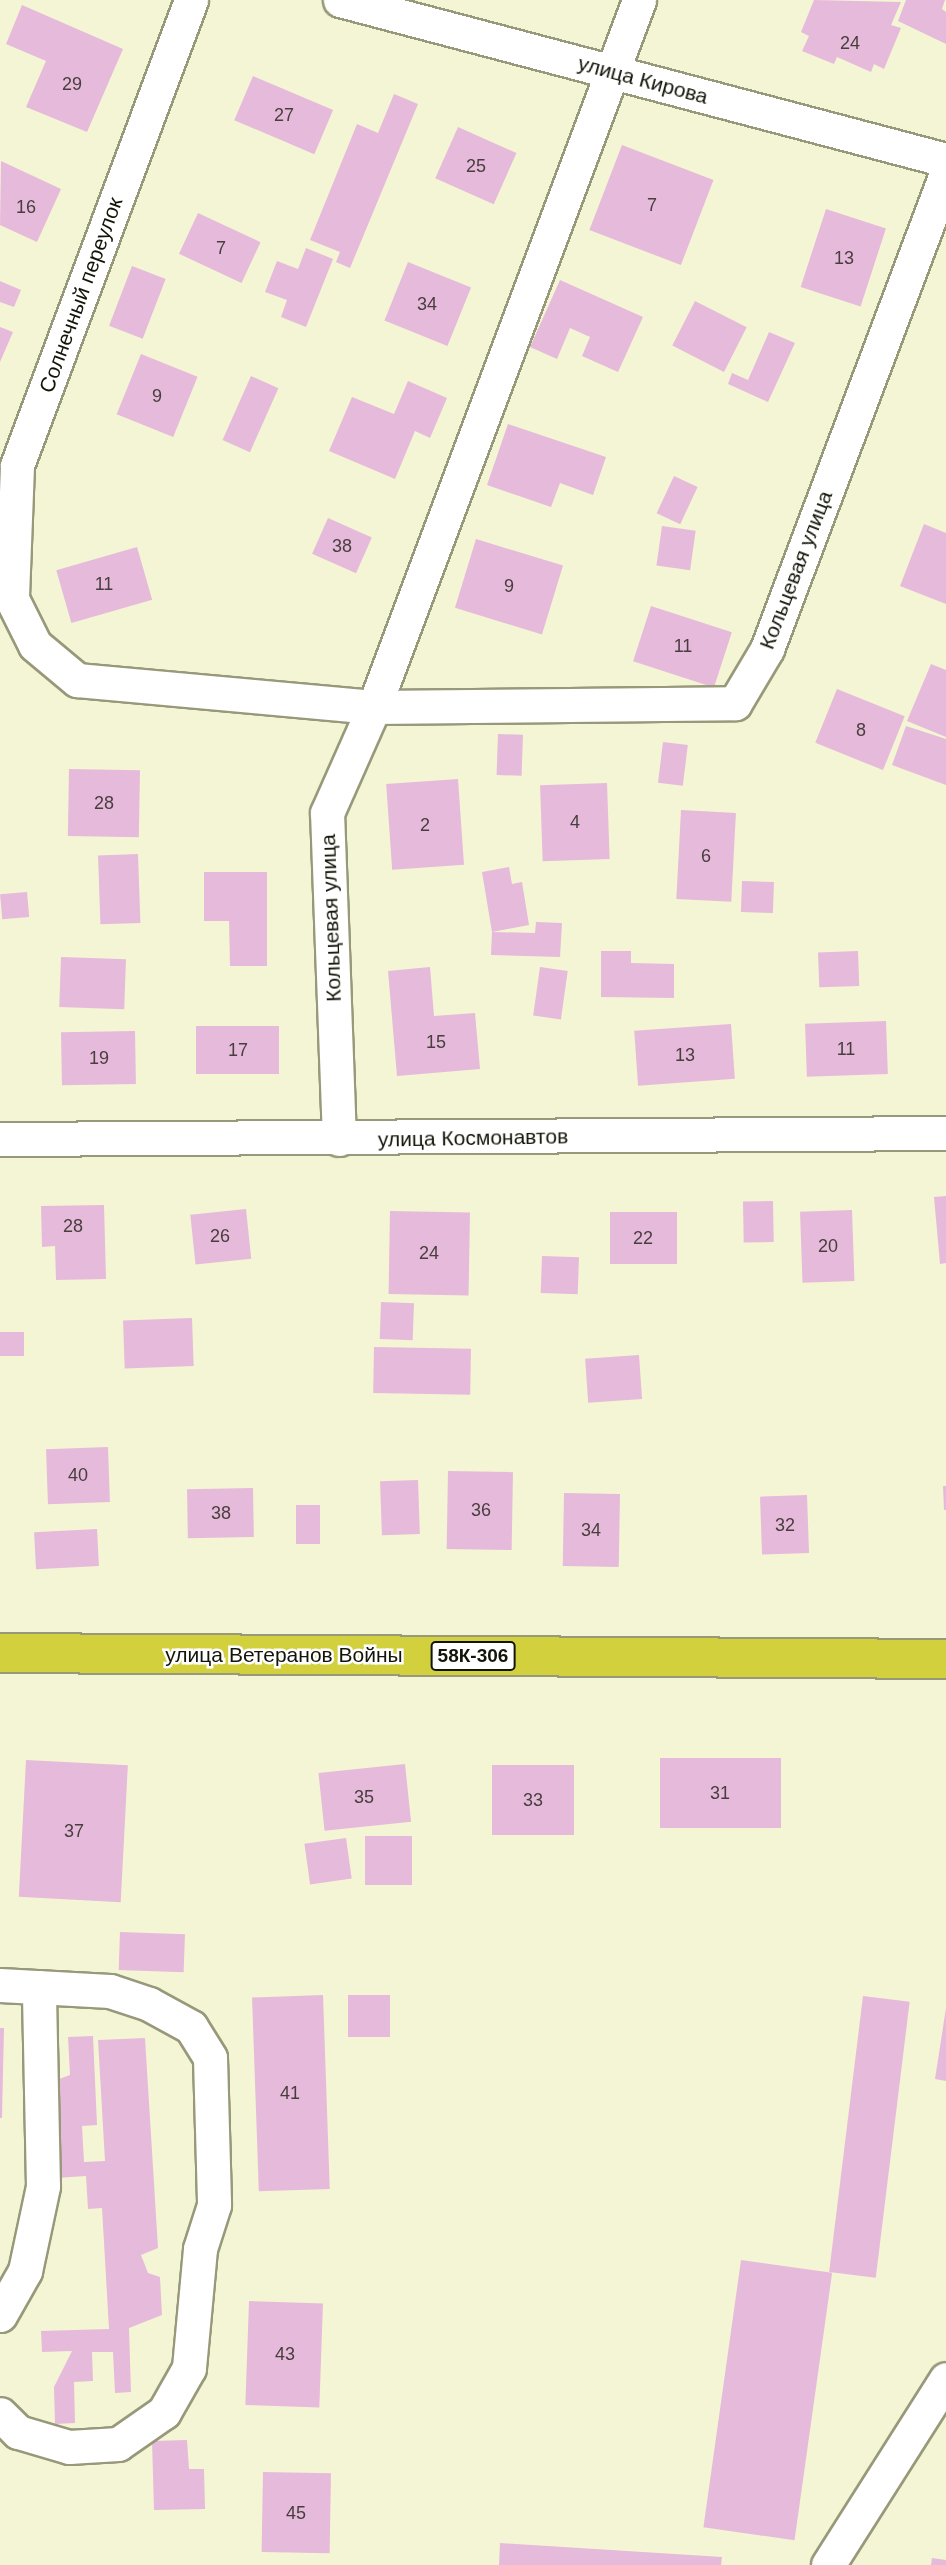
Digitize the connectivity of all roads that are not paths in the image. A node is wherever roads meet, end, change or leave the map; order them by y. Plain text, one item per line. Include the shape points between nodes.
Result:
1 (191, 0) edge
2 (340, 0) edge
3 (639, 0) edge
4 (611, 72) junction
5 (946, 160) edge
6 (946, 174) edge
7 (12, 599) joint
8 (374, 707) junction
9 (946, 1133) edge
10 (0, 1139) edge
11 (339, 1139) junction
12 (0, 1653) edge
13 (946, 1659) edge
14 (0, 1985) edge
15 (39, 1987) junction
16 (0, 2315) edge
17 (946, 2379) edge
18 (0, 2414) edge
19 (828, 2565) edge

1 - 7 street, Солнечный переулок via 17,466
2 - 4 street, улица Кирова
3 - 4 street, Кольцевая улица
4 - 5 street, улица Кирова
4 - 8 street, Кольцевая улица
6 - 8 street, Кольцевая улица via 767,649 735,703
7 - 8 street, Кольцевая улица via 35,645 77,680
8 - 11 street, Кольцевая улица via 327,813
9 - 11 street, улица Космонавтов
10 - 11 street, улица Космонавтов
12 - 13 highway, улица Ветеранов Войны / 58К-306
14 - 15 street
15 - 16 street via 43,2186 25,2271
15 - 18 street via 110,1991 149,2004 191,2027 210,2058 214,2205 200,2249 189,2368 164,2412 118,2444 69,2447 18,2432
17 - 19 street

